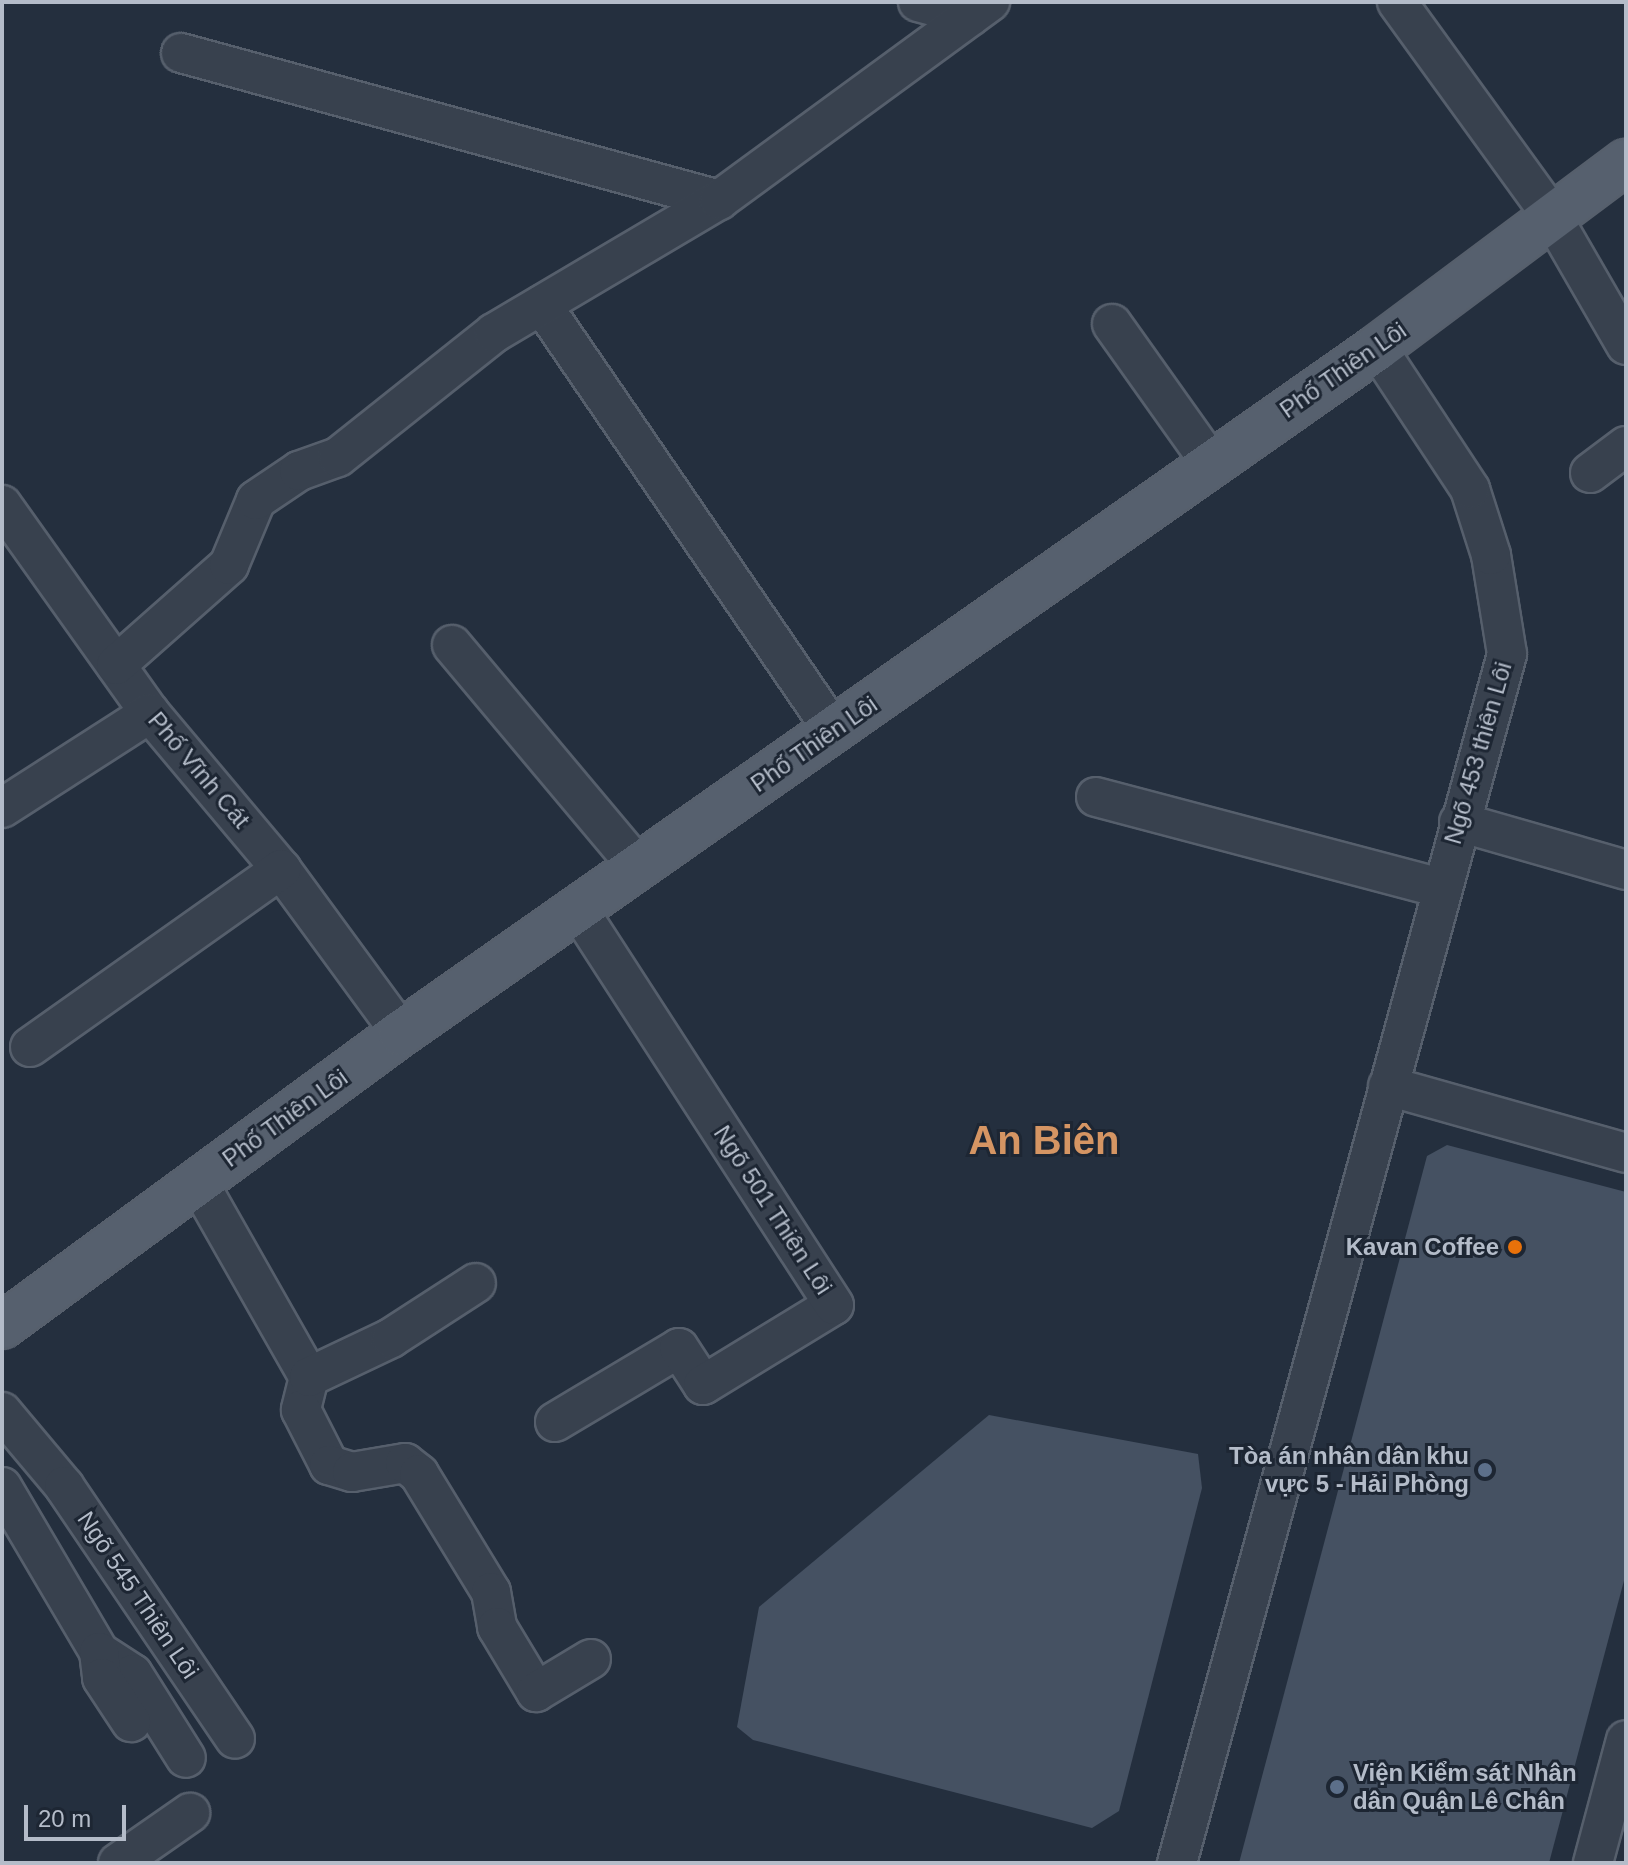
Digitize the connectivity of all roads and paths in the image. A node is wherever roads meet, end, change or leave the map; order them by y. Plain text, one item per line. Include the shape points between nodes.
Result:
1 (918, 2) edge
2 (1397, 2) edge
3 (980, 9) edge
4 (181, 53) dead end
5 (1626, 162) edge
6 (719, 200) junction
7 (1551, 215) junction
8 (542, 305) junction
9 (1112, 324) dead end
10 (1626, 345) edge
11 (1377, 348) junction
12 (1626, 446) edge
13 (1210, 462) junction
14 (1590, 473) dead end
15 (2, 505) edge
16 (452, 645) dead end
17 (116, 665) junction
18 (150, 713) junction
19 (833, 730) junction
20 (1096, 797) dead end
21 (2, 808) edge
22 (1459, 822) junction
23 (639, 868) junction
24 (281, 869) junction
25 (1626, 870) edge
26 (1440, 888) junction
27 (578, 910) junction
28 (401, 1033) junction
29 (30, 1047) dead end
30 (1388, 1086) junction
31 (1626, 1153) edge
32 (198, 1182) junction
33 (476, 1283) dead end
34 (2, 1326) edge
35 (309, 1377) junction
36 (2, 1412) edge
37 (555, 1422) dead end
38 (33, 1458) junction
39 (2, 1484) edge
40 (99, 1652) junction
41 (591, 1659) dead end
42 (131, 1722) dead end
43 (235, 1739) dead end
44 (1626, 1740) edge
45 (186, 1758) dead end
46 (190, 1813) dead end
47 (118, 1863) edge
48 (1177, 1863) edge
49 (1593, 1863) edge

1 - 3 street
2 - 7 street
3 - 6 street
4 - 6 street
5 - 7 main road, Phố Thiên Lôi
6 - 8 street
7 - 10 street
7 - 11 main road, Phố Thiên Lôi
8 - 17 street via 494,333 338,457 299,471 256,500 229,565
8 - 19 street
9 - 13 street
11 - 13 main road, Phố Thiên Lôi
11 - 22 street, Ngõ 453 thiên Lôi via 1470,489 1491,555 1507,654
12 - 14 street
13 - 19 main road, Phố Thiên Lôi
15 - 17 street, Phố Vĩnh Cát
16 - 23 street
17 - 18 street, Phố Vĩnh Cát
18 - 21 street
18 - 24 street, Phố Vĩnh Cát
19 - 23 main road, Phố Thiên Lôi
20 - 26 street
22 - 25 street
22 - 26 street, Ngõ 453 thiên Lôi
23 - 27 main road, Phố Thiên Lôi
24 - 28 street, Phố Vĩnh Cát
24 - 29 street
26 - 30 street, Ngõ 453 thiên Lôi
27 - 28 main road, Phố Thiên Lôi
27 - 37 street, Ngõ 501 Thiên Lôi via 834,1305 703,1385 679,1348
28 - 32 main road, Phố Thiên Lôi
30 - 31 street
30 - 48 street, Ngõ 453 thiên Lôi
32 - 34 main road, Phố Thiên Lôi
32 - 35 street
33 - 35 street
35 - 41 street via 301,1410 329,1465 352,1472 405,1463 419,1474 491,1592 497,1627 536,1692
36 - 38 street, Ngõ 545 Thiên Lôi
38 - 39 street, Ngõ 545 Thiên Lôi
38 - 43 street, Ngõ 545 Thiên Lôi via 64,1486
39 - 40 street, Ngõ 545 Thiên Lôi
40 - 42 street via 102,1678
40 - 45 street, Ngõ 545 Thiên Lôi via 133,1674
44 - 49 street
46 - 47 street

